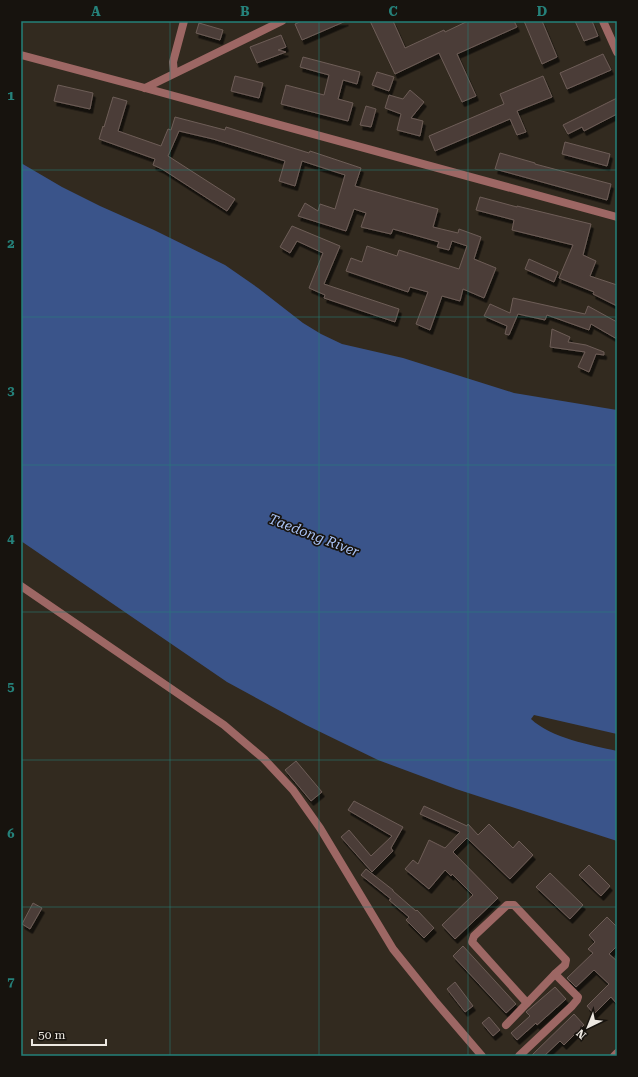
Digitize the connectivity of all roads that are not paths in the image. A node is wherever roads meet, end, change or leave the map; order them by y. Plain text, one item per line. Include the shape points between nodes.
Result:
1 (184, 21) edge
2 (282, 21) edge
3 (603, 21) edge
4 (617, 52) edge
5 (21, 55) edge
6 (174, 73) junction
7 (145, 88) junction
8 (617, 217) edge
9 (21, 586) edge
10 (556, 974) junction
11 (527, 1003) junction
12 (506, 1025) dead end
13 (617, 1053) edge
14 (482, 1056) edge
15 (519, 1056) edge
16 (614, 1056) edge

1 - 6 street via 173,62
2 - 6 street
3 - 4 street
5 - 7 street
6 - 7 street
7 - 8 street
9 - 14 street via 224,725 264,759 292,790 320,828 393,949
10 - 11 street
10 - 11 street via 565,965 566,960 514,905 508,905 474,936 472,942
10 - 15 street via 578,996 577,1000
11 - 12 street
13 - 16 street

